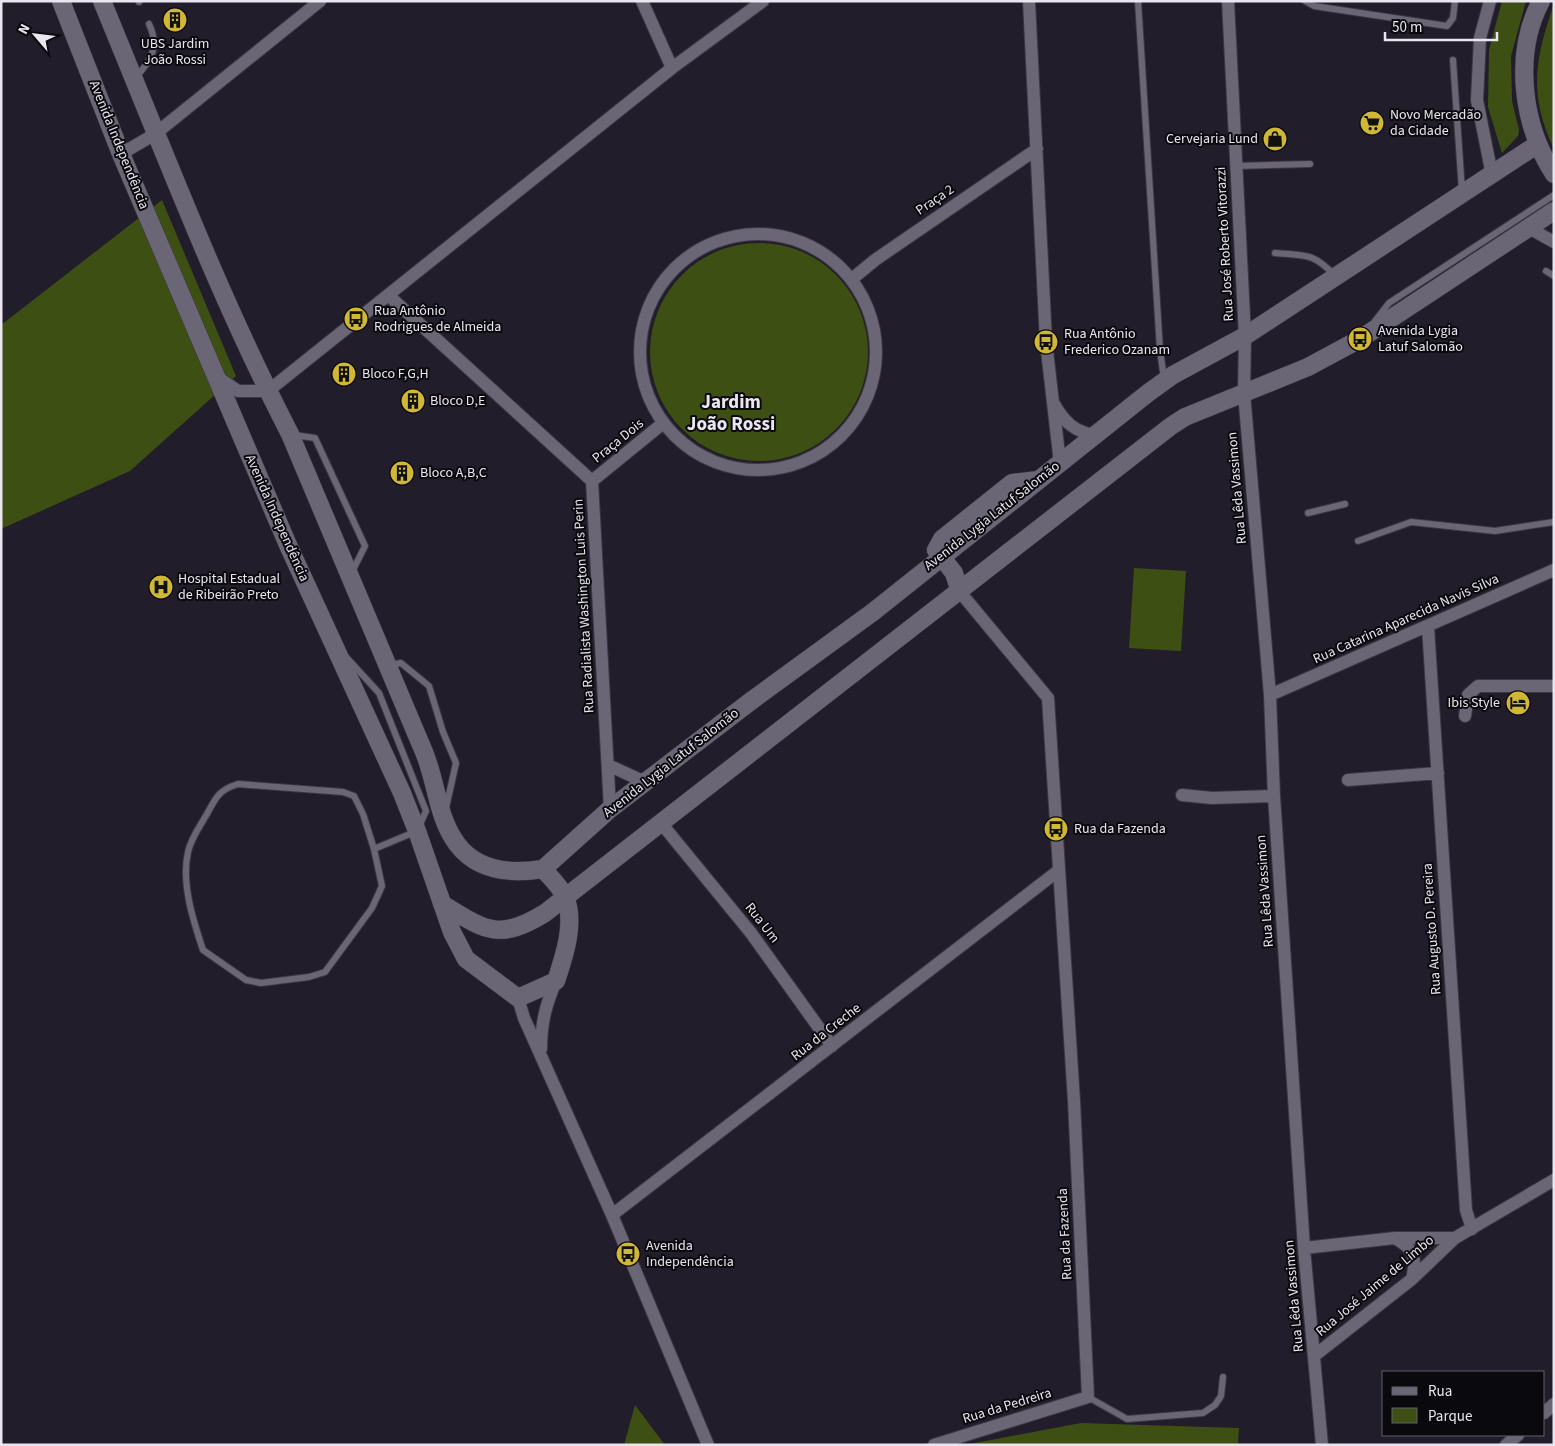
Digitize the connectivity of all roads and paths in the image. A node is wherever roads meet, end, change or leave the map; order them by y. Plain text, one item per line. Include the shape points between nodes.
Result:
1 (61, 1) edge
2 (102, 1) edge
3 (320, 1) edge
4 (642, 1) edge
5 (763, 1) edge
6 (1030, 1) edge
7 (1138, 1) edge
8 (1228, 1) edge
9 (1305, 1) edge
10 (1455, 1) edge
11 (1484, 1) edge
12 (1490, 1) edge
13 (1541, 1) edge
14 (1486, 16) junction
15 (149, 24) dead end
16 (1453, 60) dead end
17 (672, 68) junction
18 (134, 79) junction
19 (155, 134) junction
20 (1538, 144) junction
21 (1037, 149) junction
22 (122, 154) junction
23 (1310, 164) dead end
24 (1236, 166) junction
25 (1554, 174) edge
26 (1492, 175) junction
27 (1463, 194) junction
28 (1554, 194) edge
29 (1554, 212) edge
30 (1529, 228) junction
31 (1554, 242) edge
32 (1275, 253) dead end
33 (1546, 270) dead end
34 (1554, 276) edge
35 (1336, 277) junction
36 (852, 279) junction
37 (388, 295) junction
38 (1244, 336) junction
39 (1360, 340) junction
40 (216, 376) junction
41 (1165, 381) junction
42 (268, 391) junction
43 (1244, 393) junction
44 (1051, 398) junction
45 (662, 424) junction
46 (290, 434) junction
47 (1096, 435) junction
48 (1060, 462) junction
49 (592, 481) junction
50 (1345, 504) dead end
51 (1308, 513) dead end
52 (1554, 522) edge
53 (1358, 541) dead end
54 (941, 556) junction
55 (1554, 570) edge
56 (349, 578) junction
57 (960, 592) junction
58 (1428, 627) junction
59 (386, 666) junction
60 (1554, 686) edge
61 (1270, 695) junction
62 (1465, 716) dead end
63 (608, 765) junction
64 (1438, 773) junction
65 (1348, 780) dead end
66 (645, 782) junction
67 (1182, 795) dead end
68 (1274, 796) junction
69 (610, 809) junction
70 (443, 819) junction
71 (661, 824) junction
72 (417, 830) junction
73 (374, 849) junction
74 (543, 870) junction
75 (1058, 870) junction
76 (566, 898) junction
77 (442, 904) junction
78 (556, 981) junction
79 (518, 998) junction
80 (832, 1046) junction
81 (541, 1054) junction
82 (1554, 1180) edge
83 (612, 1215) junction
84 (1472, 1229) junction
85 (1395, 1238) junction
86 (1455, 1238) junction
87 (1304, 1248) junction
88 (1412, 1279) junction
89 (1314, 1356) junction
90 (1223, 1377) dead end
91 (1088, 1397) junction
92 (1517, 1436) edge
93 (708, 1445) edge
94 (934, 1445) edge
95 (1322, 1445) edge
96 (1506, 1445) edge

1 - 22 main road, Avenida Independência
2 - 18 main road
3 - 19 street
4 - 17 street
5 - 17 street
6 - 21 street
7 - 41 lane via 1160,350
8 - 24 street, Rua José Roberto Vitorazzi
9 - 10 lane via 1314,6 1447,26 1454,18
11 - 14 lane
12 - 14 street
13 - 20 main road via 1528,40 1524,75 1528,110
14 - 26 street via 1480,38 1477,100
15 - 18 lane via 154,51
16 - 27 lane
17 - 37 street
18 - 19 main road
19 - 22 street
19 - 42 main road
20 - 25 main road
20 - 26 main road, Avenida Lygia Latuf Salomão
21 - 36 street, Praça 2
21 - 44 street
22 - 40 main road, Avenida Independência
23 - 24 lane
24 - 38 street, Rua José Roberto Vitorazzi
26 - 27 main road, Avenida Lygia Latuf Salomão
27 - 35 main road, Avenida Lygia Latuf Salomão
28 - 39 lane via 1389,303
29 - 30 main road
30 - 31 street
30 - 39 main road
32 - 35 lane via 1312,256
33 - 34 lane
35 - 38 main road, Avenida Lygia Latuf Salomão
36 - 45 street via 826,253 792,237 755,232 718,239 686,257 660,284 644,317 638,354 645,391
36 - 45 street via 869,309 876,342 874,376 862,408 842,436 815,456 783,468 749,471 716,464 686,448
37 - 42 street
37 - 49 street, Rua Radialista Washington Luis Perin
38 - 41 main road, Avenida Lygia Latuf Salomão
38 - 43 street, Rua Lêda Vassimon
39 - 43 main road via 1308,367
40 - 42 street via 238,391
40 - 72 main road, Avenida Independência via 288,545
41 - 47 main road, Avenida Lygia Latuf Salomão
42 - 46 main road
43 - 57 main road via 1171,426
43 - 61 street, Rua Lêda Vassimon
44 - 47 street via 1061,417 1071,426 1082,433
44 - 48 street
45 - 49 street, Praça Dois
46 - 56 main road
46 - 56 lane via 314,438 365,546
47 - 48 main road, Avenida Lygia Latuf Salomão
48 - 54 main road, Avenida Lygia Latuf Salomão
49 - 63 street, Rua Radialista Washington Luis Perin
50 - 51 lane
52 - 53 lane via 1495,531 1411,522
54 - 57 main road via 954,573
54 - 66 main road, Avenida Lygia Latuf Salomão via 873,612
55 - 58 street, Rua Catarina Aparecida Navis Silva
56 - 59 main road
57 - 71 main road
57 - 75 street, Rua da Fazenda via 1048,698
58 - 61 street, Rua Catarina Aparecida Navis Silva
58 - 64 street, Rua Augusto D. Pereira
59 - 70 main road via 425,754
59 - 70 lane via 401,663 429,686 456,762
60 - 62 street via 1478,686 1468,695
61 - 68 street, Rua Lêda Vassimon
63 - 66 street
63 - 69 street, Rua Radialista Washington Luis Perin
64 - 65 street
64 - 84 street, Rua Augusto D. Pereira via 1466,1210
66 - 69 main road, Avenida Lygia Latuf Salomão
67 - 68 street via 1212,798
68 - 87 street, Rua Lêda Vassimon
69 - 74 main road, Avenida Lygia Latuf Salomão
70 - 74 main road via 458,844 475,860 502,872
71 - 76 main road
71 - 80 street, Rua Um via 751,933
72 - 73 lane
72 - 77 main road, Avenida Independência
73 - 73 lane via 354,796 342,792 238,784 225,788 217,796 188,852 186,880 202,950 246,980 261,983 325,972 372,908 382,886
74 - 76 main road
75 - 80 street, Rua da Creche
75 - 91 street, Rua da Fazenda via 1074,1101
76 - 77 main road via 524,926 502,931 477,926
76 - 78 main road via 569,920 566,945
77 - 79 main road, Avenida Independência via 466,959
78 - 79 main road
78 - 81 street via 541,1025
79 - 81 street
80 - 83 street, Rua da Creche
81 - 83 street
82 - 84 street, Rua José Jaime de Limbo
83 - 93 street
84 - 86 street, Rua José Jaime de Limbo
85 - 86 street, Rua José Jaime de Limbo
85 - 87 street, Rua José Jaime de Limbo
85 - 88 street via 1408,1246 1414,1256
86 - 88 street, Rua José Jaime de Limbo
87 - 89 street, Rua Lêda Vassimon
88 - 89 street, Rua José Jaime de Limbo
89 - 95 street, Rua Lêda Vassimon
90 - 91 lane via 1221,1396 1216,1405 1203,1413 1127,1419
91 - 94 street, Rua da Pedreira
92 - 96 street

